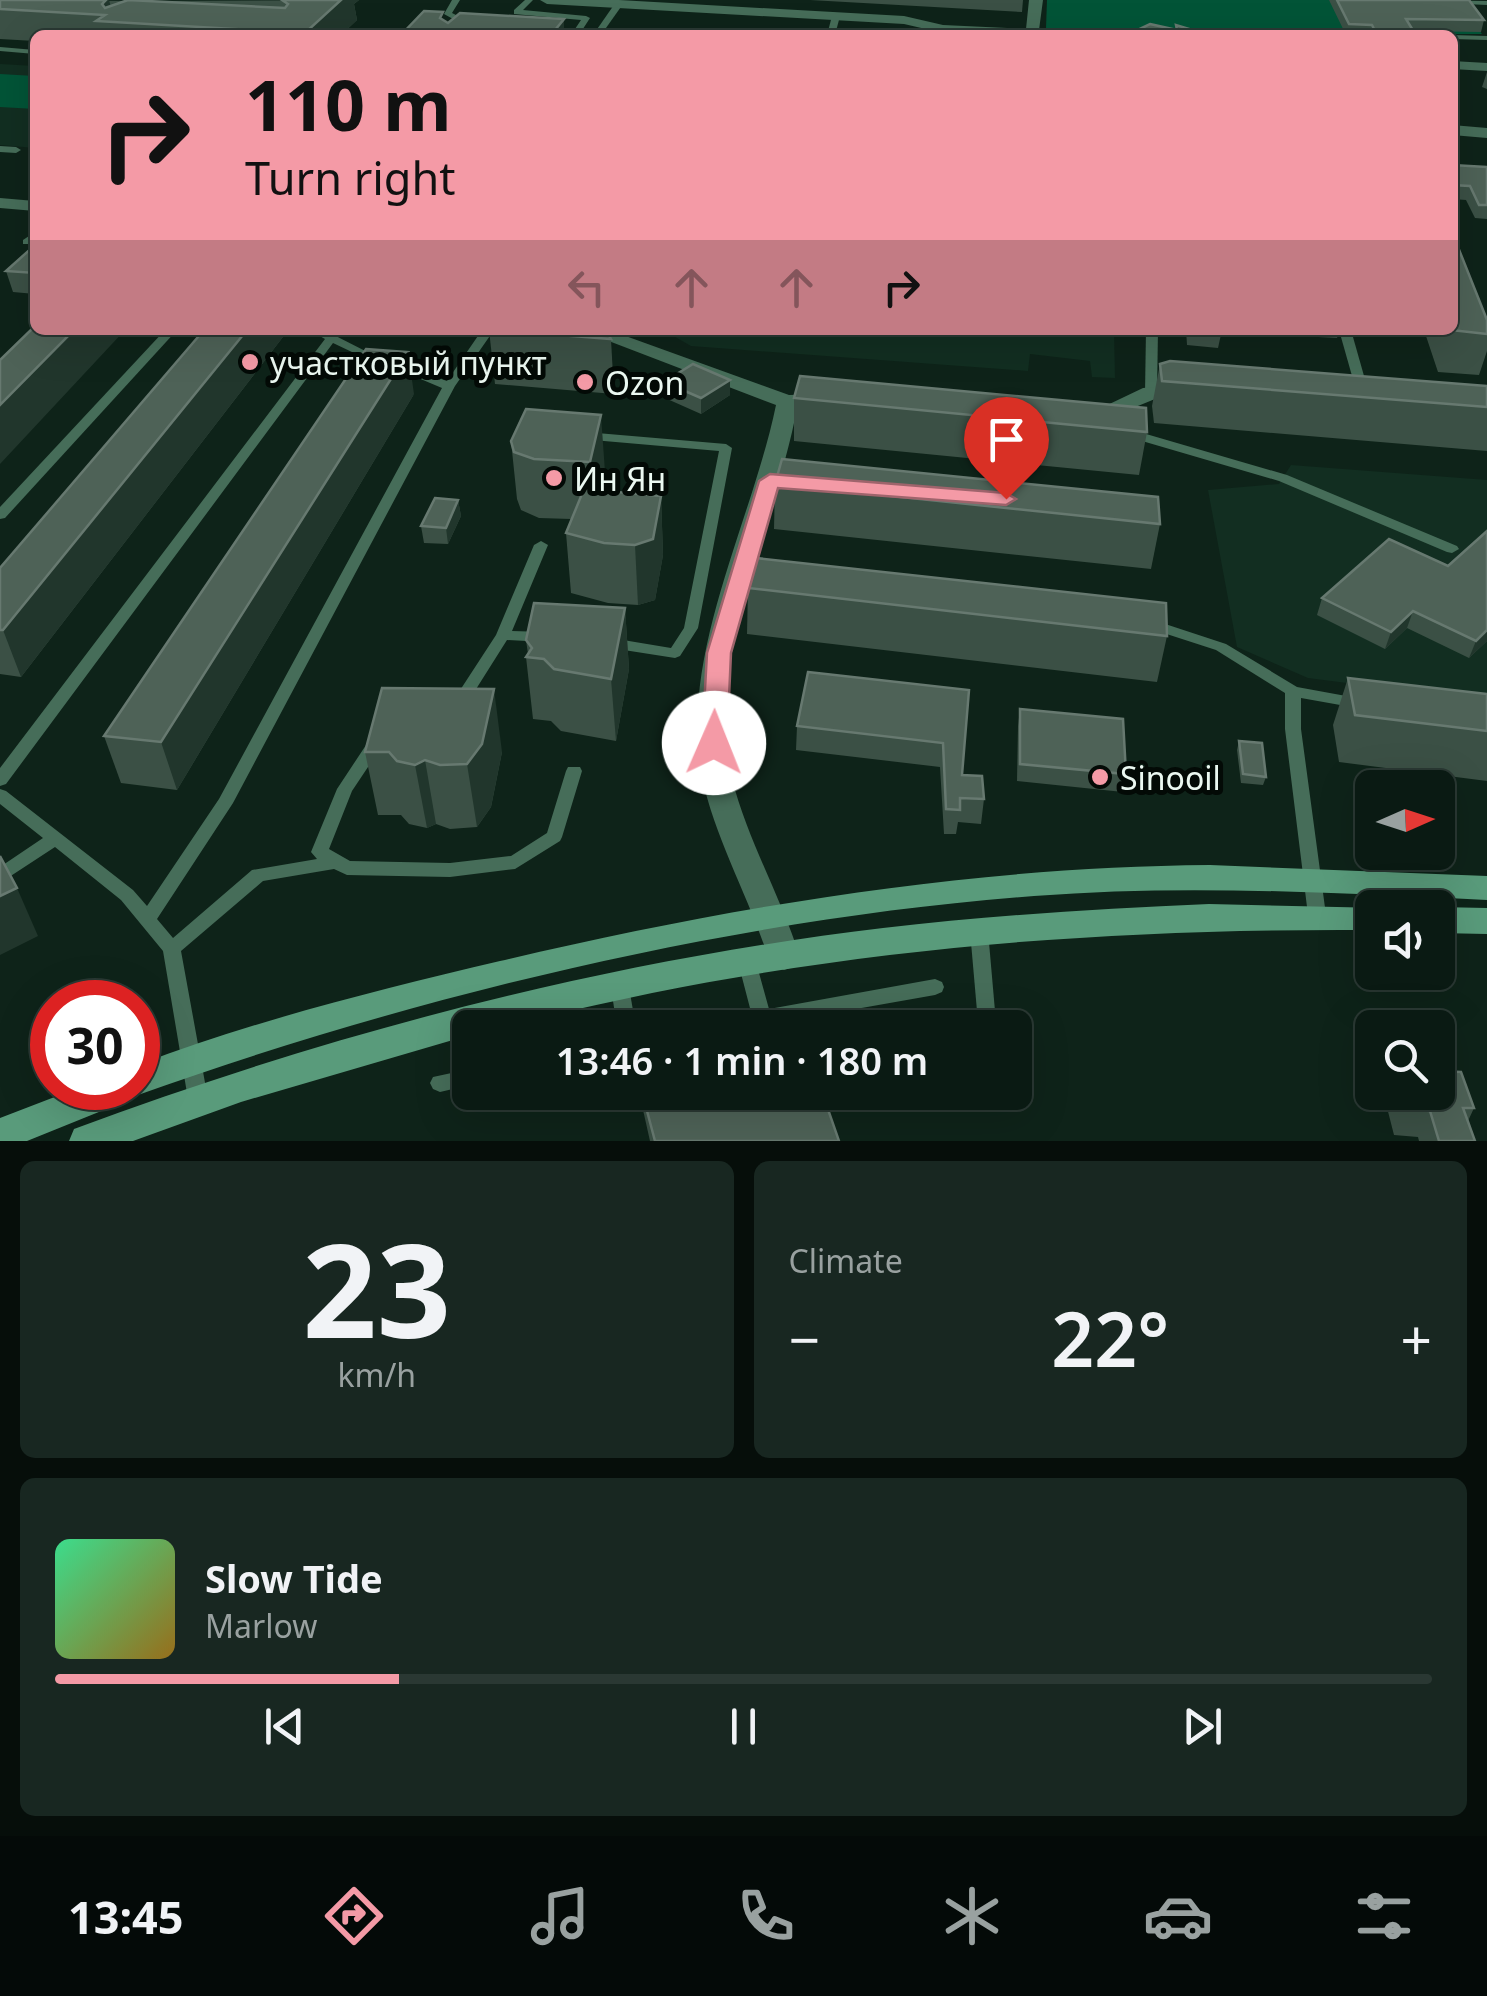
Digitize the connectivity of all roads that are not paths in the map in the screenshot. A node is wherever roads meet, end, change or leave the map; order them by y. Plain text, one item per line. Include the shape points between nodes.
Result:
1 (456, 0) edge
2 (530, 0) edge
3 (547, 0) edge
4 (1036, 0) edge
5 (1421, 0) edge
6 (1487, 3) edge
7 (619, 4) junction
8 (836, 16) junction
9 (450, 28) edge
10 (578, 30) edge
11 (601, 30) edge
12 (832, 30) edge
13 (988, 30) edge
14 (1032, 30) edge
15 (1458, 37) edge
16 (1487, 38) edge
17 (0, 50) edge
18 (30, 52) edge
19 (1458, 66) edge
20 (1487, 67) edge
21 (1458, 131) edge
22 (1487, 133) edge
23 (0, 149) edge
24 (16, 150) dead end
25 (0, 203) edge
26 (30, 206) edge
27 (166, 335) edge
28 (326, 335) edge
29 (485, 335) edge
30 (606, 335) edge
31 (1152, 335) edge
32 (1346, 335) edge
33 (332, 338) junction
34 (449, 386) junction
35 (1203, 391) edge
36 (1151, 393) junction
37 (787, 402) junction
38 (842, 402) edge
39 (1364, 405) edge
40 (1087, 424) edge
41 (1122, 431) edge
42 (577, 435) edge
43 (0, 515) edge
44 (541, 545) dead end
45 (1452, 549) dead end
46 (1130, 617) edge
47 (503, 634) junction
48 (559, 637) edge
49 (597, 641) edge
50 (1293, 691) junction
51 (1368, 704) edge
52 (452, 709) edge
53 (391, 734) edge
54 (574, 771) dead end
55 (0, 780) edge
56 (0, 795) edge
57 (54, 838) junction
58 (336, 862) junction
59 (0, 876) edge
60 (1310, 879) junction
61 (1487, 888) edge
62 (772, 916) junction
63 (1317, 916) junction
64 (149, 917) junction
65 (1355, 917) edge
66 (1455, 920) edge
67 (1487, 921) edge
68 (980, 931) junction
69 (172, 949) junction
70 (784, 957) junction
71 (747, 962) junction
72 (620, 987) junction
73 (935, 987) dead end
74 (624, 1010) edge
75 (760, 1010) edge
76 (819, 1010) edge
77 (986, 1010) edge
78 (189, 1059) junction
79 (160, 1071) edge
80 (452, 1081) edge
81 (440, 1083) dead end
82 (198, 1099) junction
83 (63, 1110) edge
84 (0, 1135) edge
85 (87, 1141) edge

1 - 9 lane via 448,14 458,18
2 - 10 lane via 516,12 586,18
3 - 7 street
4 - 14 street
5 - 6 lane
7 - 8 street
7 - 11 lane
8 - 12 lane
8 - 13 street
15 - 16 lane
17 - 18 lane
19 - 20 street
21 - 22 street
23 - 24 lane
25 - 26 street
27 - 43 lane
28 - 33 lane
29 - 34 lane
30 - 37 street
31 - 36 lane
32 - 39 lane
33 - 34 lane
33 - 55 lane
34 - 64 lane via 225,803
35 - 36 street
36 - 40 street
37 - 38 street
37 - 62 street via 780,482 752,579 719,653 713,711 716,775
41 - 45 lane via 1283,478
42 - 49 lane via 726,448 691,628 675,653
44 - 47 lane
46 - 50 lane via 1221,648
47 - 48 lane
47 - 52 lane
50 - 51 lane
50 - 60 lane
53 - 58 lane via 379,740 345,788 319,852
54 - 58 lane via 554,836 515,862 450,870 347,868
56 - 57 lane
57 - 59 lane
57 - 64 lane
58 - 69 lane via 258,876
60 - 61 main road
60 - 62 main road via 1013,885
60 - 63 lane
62 - 70 street
62 - 78 main road via 350,1011
63 - 65 main road
63 - 68 main road via 1132,917
64 - 69 lane
66 - 67 main road
68 - 70 main road
68 - 77 lane
69 - 78 lane
70 - 71 main road
71 - 72 main road
71 - 75 lane
72 - 74 lane
72 - 82 main road via 403,1038
73 - 76 lane
78 - 79 main road
78 - 82 lane
80 - 81 lane
82 - 85 main road
83 - 84 main road

